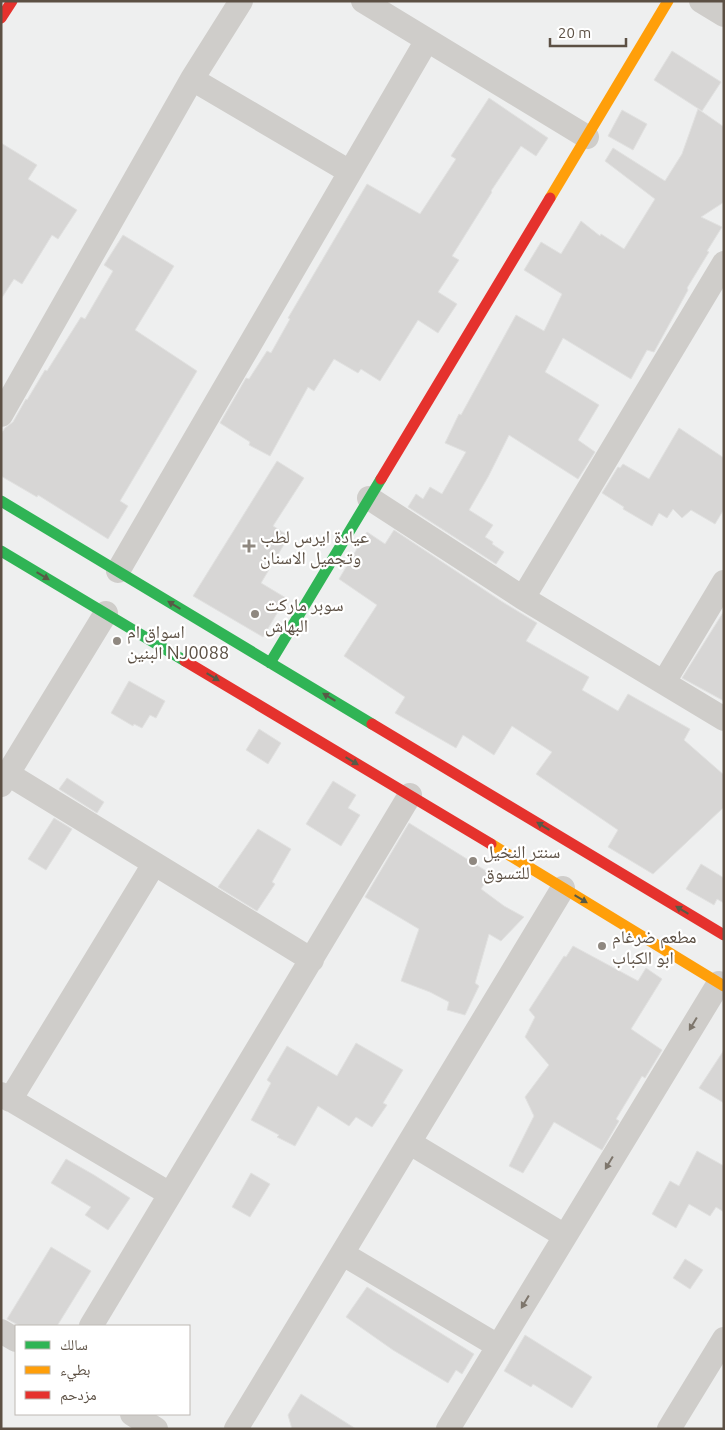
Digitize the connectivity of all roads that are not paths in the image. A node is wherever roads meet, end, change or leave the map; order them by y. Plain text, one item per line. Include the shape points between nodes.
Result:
1 (12, 1) edge
2 (241, 1) edge
3 (363, 1) edge
4 (668, 1) edge
5 (701, 1) edge
6 (724, 15) edge
7 (1, 18) edge
8 (427, 40) junction
9 (192, 79) junction
10 (587, 137) junction
11 (350, 172) junction
12 (724, 263) edge
13 (1, 415) edge
14 (369, 498) junction
15 (1, 500) edge
16 (1, 551) edge
17 (118, 571) junction
18 (724, 582) edge
19 (523, 598) junction
20 (106, 613) junction
21 (270, 662) junction
22 (664, 682) junction
23 (724, 719) edge
24 (5, 780) edge
25 (410, 795) junction
26 (154, 864) junction
27 (563, 888) junction
28 (724, 935) edge
29 (312, 960) junction
30 (721, 984) edge
31 (6, 1097) edge
32 (410, 1143) junction
33 (170, 1194) junction
34 (565, 1236) junction
35 (343, 1254) junction
36 (91, 1325) edge
37 (1, 1331) edge
38 (15, 1339) edge
39 (724, 1339) edge
40 (498, 1346) junction
41 (236, 1429) edge
42 (448, 1429) edge
43 (669, 1429) edge

1 - 7 street
2 - 9 street
3 - 8 street
4 - 10 street
5 - 6 street
8 - 10 street
8 - 11 street
9 - 11 street
9 - 13 street
10 - 14 street
11 - 17 street
12 - 19 street
14 - 19 street
14 - 21 street
15 - 17 street
16 -> 20 street
21 -> 17 street
18 - 22 street
19 - 22 street
20 - 24 street
20 -> 25 street
28 -> 21 street
22 - 23 street
24 - 26 street
25 - 27 street
25 - 29 street
26 - 29 street
26 - 31 street
27 -> 30 street
27 - 32 street
29 - 33 street
30 -> 34 street
31 - 33 street
32 - 34 street
32 - 35 street
33 - 36 street
34 -> 40 street
35 - 40 street
35 - 41 street
37 - 38 street
39 - 43 street
40 - 42 street

